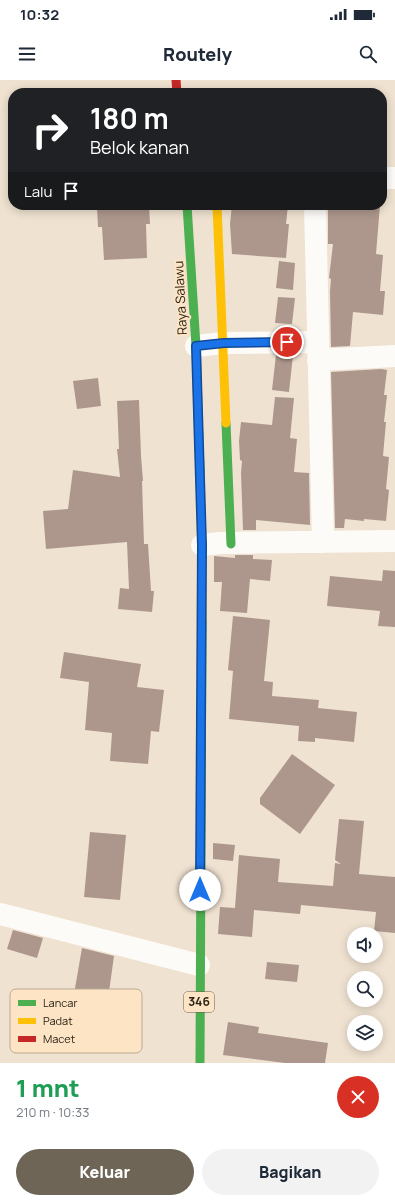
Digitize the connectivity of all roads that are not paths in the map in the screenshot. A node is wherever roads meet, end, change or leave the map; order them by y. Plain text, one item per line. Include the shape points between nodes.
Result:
1 (187, 210) edge
2 (217, 210) edge
3 (315, 210) edge
4 (224, 343) junction
5 (196, 346) junction
6 (318, 351) junction
7 (395, 356) edge
8 (395, 541) edge
9 (323, 542) junction
10 (231, 544) junction
11 (202, 545) junction
12 (0, 914) edge
13 (199, 965) junction
14 (200, 1063) edge

1 - 5 main road, Raya Salawu / 346
2 - 4 main road
3 - 6 street
4 - 5 street
4 - 6 street
4 - 10 main road
5 - 11 main road, Raya Salawu / 346
6 - 7 street
6 - 9 street
8 - 9 street
9 - 10 street
10 - 11 street
11 - 13 main road, Raya Salawu / 346
12 - 13 street
13 - 14 main road, 346

